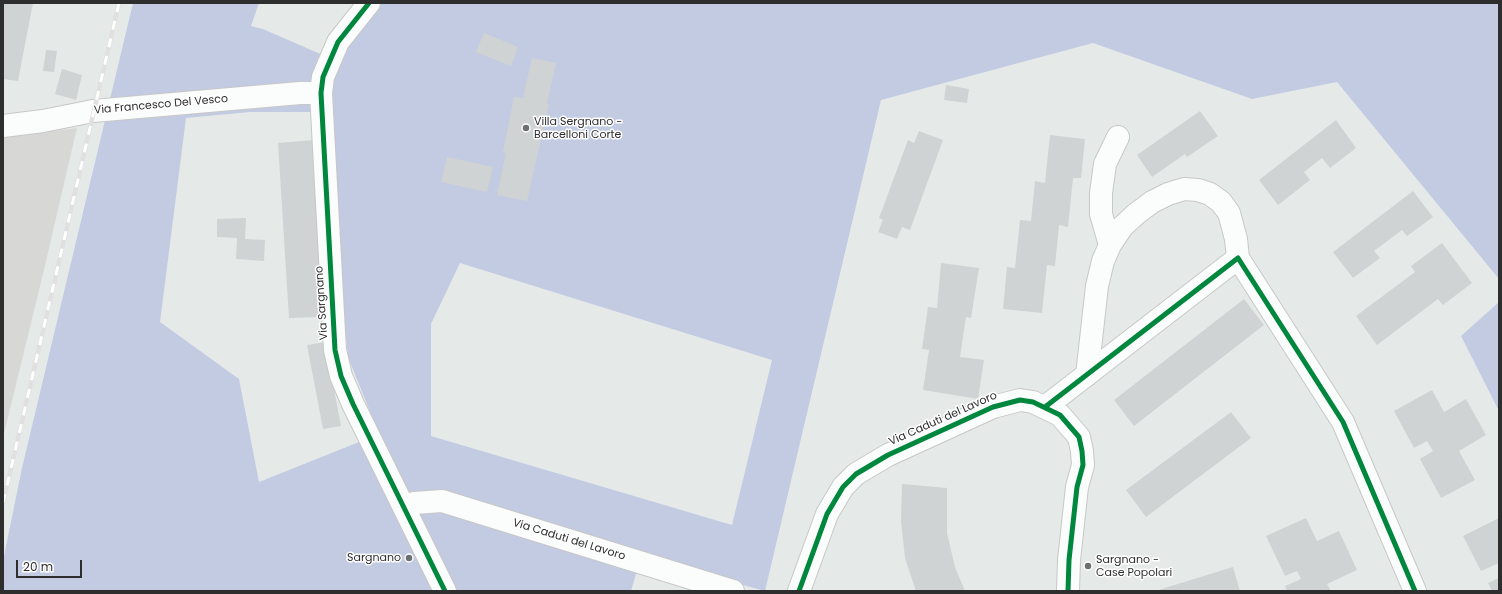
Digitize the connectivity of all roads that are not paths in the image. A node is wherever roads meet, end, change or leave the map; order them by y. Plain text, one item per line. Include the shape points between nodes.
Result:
1 (369, 3) edge
2 (321, 93) junction
3 (3, 126) edge
4 (1118, 137) dead end
5 (1110, 245) junction
6 (1238, 258) junction
7 (1087, 375) junction
8 (1045, 407) junction
9 (406, 510) junction
10 (445, 591) edge
11 (732, 591) edge
12 (799, 591) edge
13 (1068, 591) edge
14 (1415, 591) edge

1 - 2 street, Via Sargnano via 338,42 322,77
2 - 3 street, Via Francesco Del Vesco via 93,111
2 - 9 street, Via Sargnano via 335,350 341,376 353,404
4 - 5 street via 1105,164 1101,193 1101,214
5 - 6 street via 1122,228 1152,202 1184,189 1198,190 1210,194 1221,202 1228,213 1236,239
5 - 7 street via 1097,286
6 - 7 street
6 - 14 street via 1343,422
7 - 8 street
8 - 12 street, Via Caduti del Lavoro via 1020,400 1006,402 888,455 856,474 844,487 827,514
8 - 13 street, Via Caduti del Lavoro via 1060,414 1070,424 1078,437 1082,451 1083,465 1077,487
9 - 10 street, Via Sargnano
9 - 11 street, Via Caduti del Lavoro via 414,503 442,501

